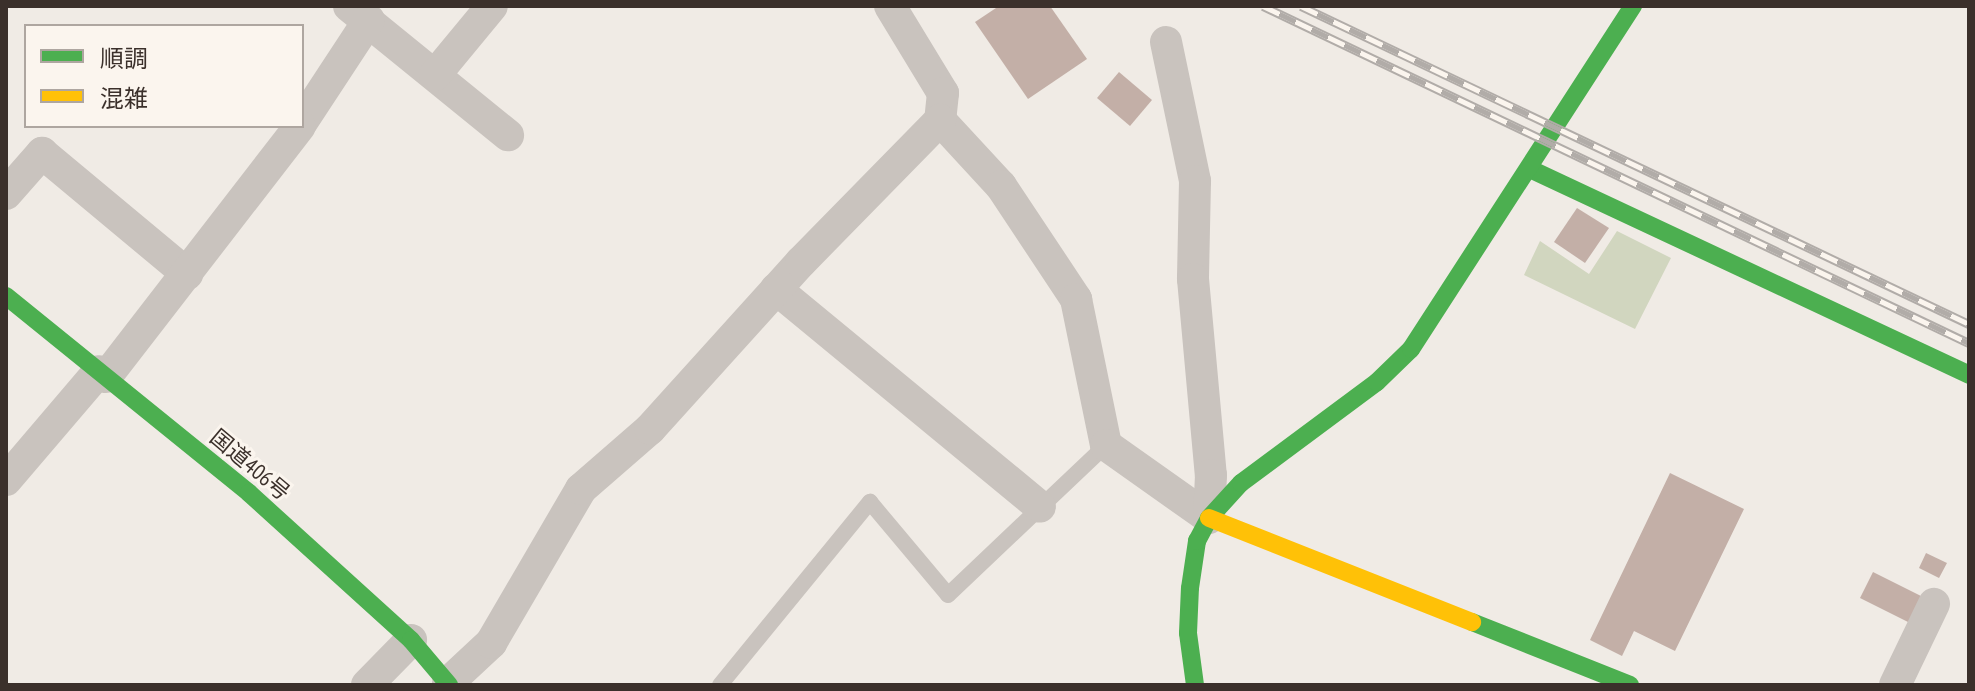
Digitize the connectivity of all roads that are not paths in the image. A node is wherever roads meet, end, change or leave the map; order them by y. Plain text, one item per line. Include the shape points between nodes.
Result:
1 (492, 6) edge
2 (890, 6) edge
3 (1633, 6) edge
4 (359, 13) edge
5 (1166, 42) dead end
6 (435, 75) junction
7 (304, 118) edge
8 (940, 120) junction
9 (298, 128) edge
10 (508, 135) dead end
11 (1530, 169) junction
12 (6, 194) edge
13 (187, 274) junction
14 (776, 289) junction
15 (6, 296) edge
16 (102, 374) junction
17 (1969, 375) edge
18 (1106, 445) junction
19 (6, 480) edge
20 (1040, 507) junction
21 (1209, 518) junction
22 (1934, 604) dead end
23 (411, 640) junction
24 (448, 684) edge
25 (367, 685) edge
26 (720, 685) edge
27 (1195, 685) edge
28 (1630, 685) edge
29 (1895, 685) edge

1 - 6 street
2 - 8 street via 943,93
3 - 11 main road
4 - 6 street
4 - 7 street
5 - 21 street via 1195,181 1193,279 1211,475
6 - 10 street
8 - 14 street
8 - 18 street via 1001,186 1076,299
9 - 13 street
11 - 17 main road
11 - 21 main road via 1411,349 1377,382 1241,483
12 - 13 street via 42,153
13 - 16 street
14 - 20 street
14 - 24 street via 650,429 581,489 491,643
15 - 16 main road, 国道406号
16 - 19 street
16 - 23 main road, 国道406号 via 249,493
18 - 20 lane
18 - 21 street
20 - 26 lane via 948,595 870,502
21 - 27 main road via 1197,541 1190,588 1188,633
21 - 28 main road
22 - 29 street
23 - 24 main road, 国道406号
23 - 25 street

